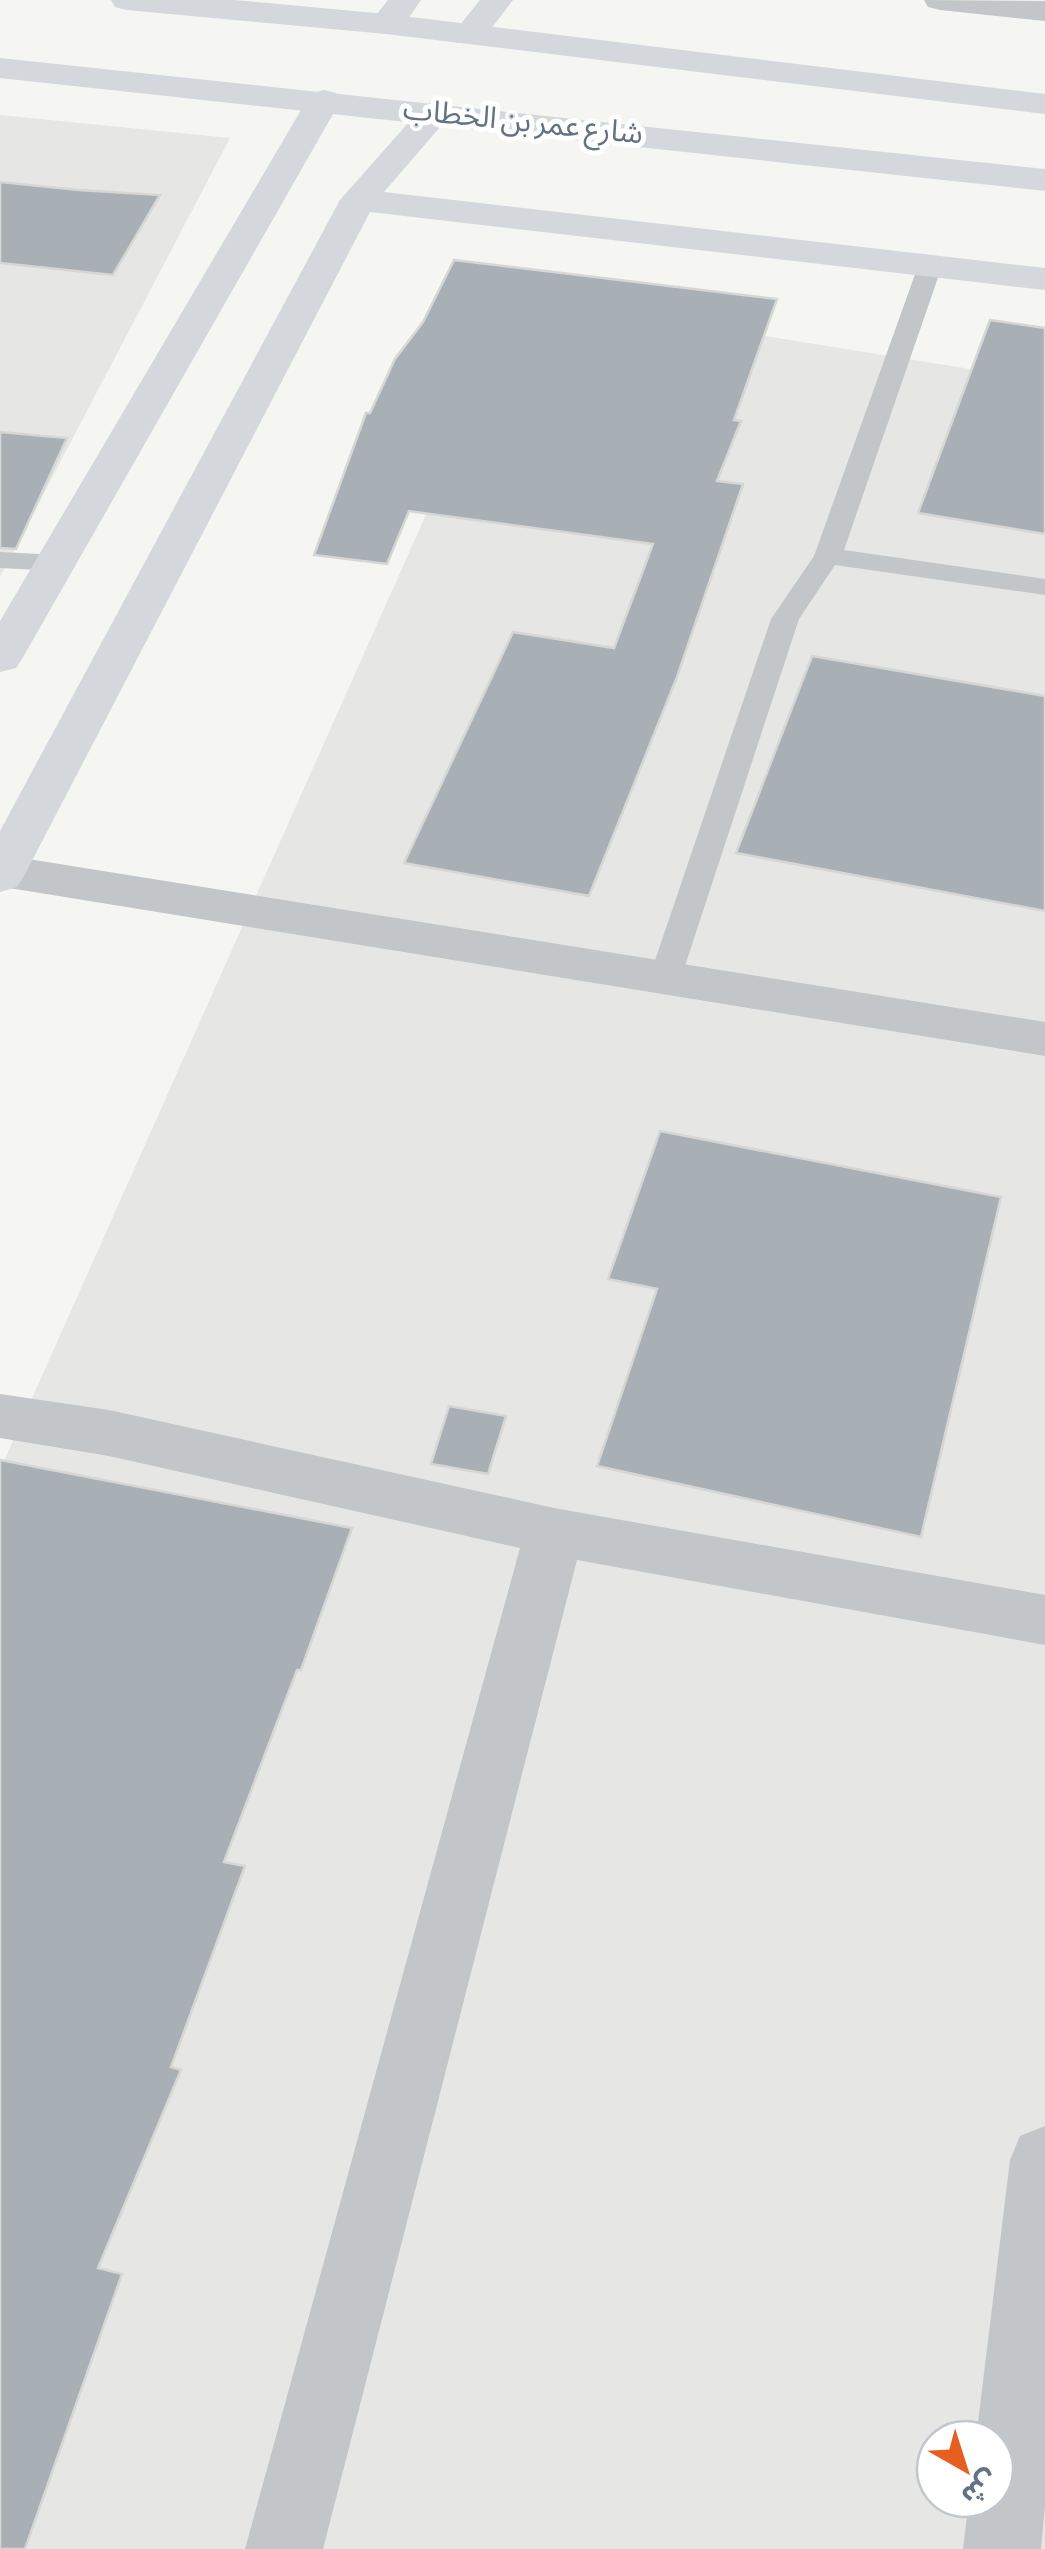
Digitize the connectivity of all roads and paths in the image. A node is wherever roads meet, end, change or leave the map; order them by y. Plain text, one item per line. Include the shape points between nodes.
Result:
1 (127, 0) edge
2 (497, 0) edge
3 (940, 0) edge
4 (1045, 11) edge
5 (395, 12) edge
6 (468, 36) junction
7 (0, 68) edge
8 (324, 100) junction
9 (1045, 104) edge
10 (436, 112) junction
11 (1045, 180) edge
12 (358, 200) junction
13 (930, 266) junction
14 (1045, 279) edge
15 (828, 556) junction
16 (0, 560) edge
17 (58, 563) junction
18 (1045, 587) edge
19 (0, 659) edge
20 (1, 874) edge
21 (665, 978) junction
22 (1045, 1040) edge
23 (0, 1416) edge
24 (554, 1532) junction
25 (1045, 1620) edge
26 (1045, 2160) edge
27 (284, 2549) edge
28 (1002, 2549) edge

1 - 5 street
2 - 6 street
3 - 4 street
5 - 6 street
6 - 9 street
7 - 8 street, شارع عمر بن الخطاب
8 - 10 street, شارع عمر بن الخطاب
8 - 17 street
10 - 11 street, شارع عمر بن الخطاب
10 - 12 street
12 - 13 street
12 - 20 street
13 - 14 street
13 - 15 lane
15 - 18 lane
15 - 21 lane via 785,619
16 - 17 lane
17 - 19 street
20 - 21 street
21 - 22 street
23 - 24 street via 109,1433
24 - 25 street
24 - 27 street
26 - 28 street

